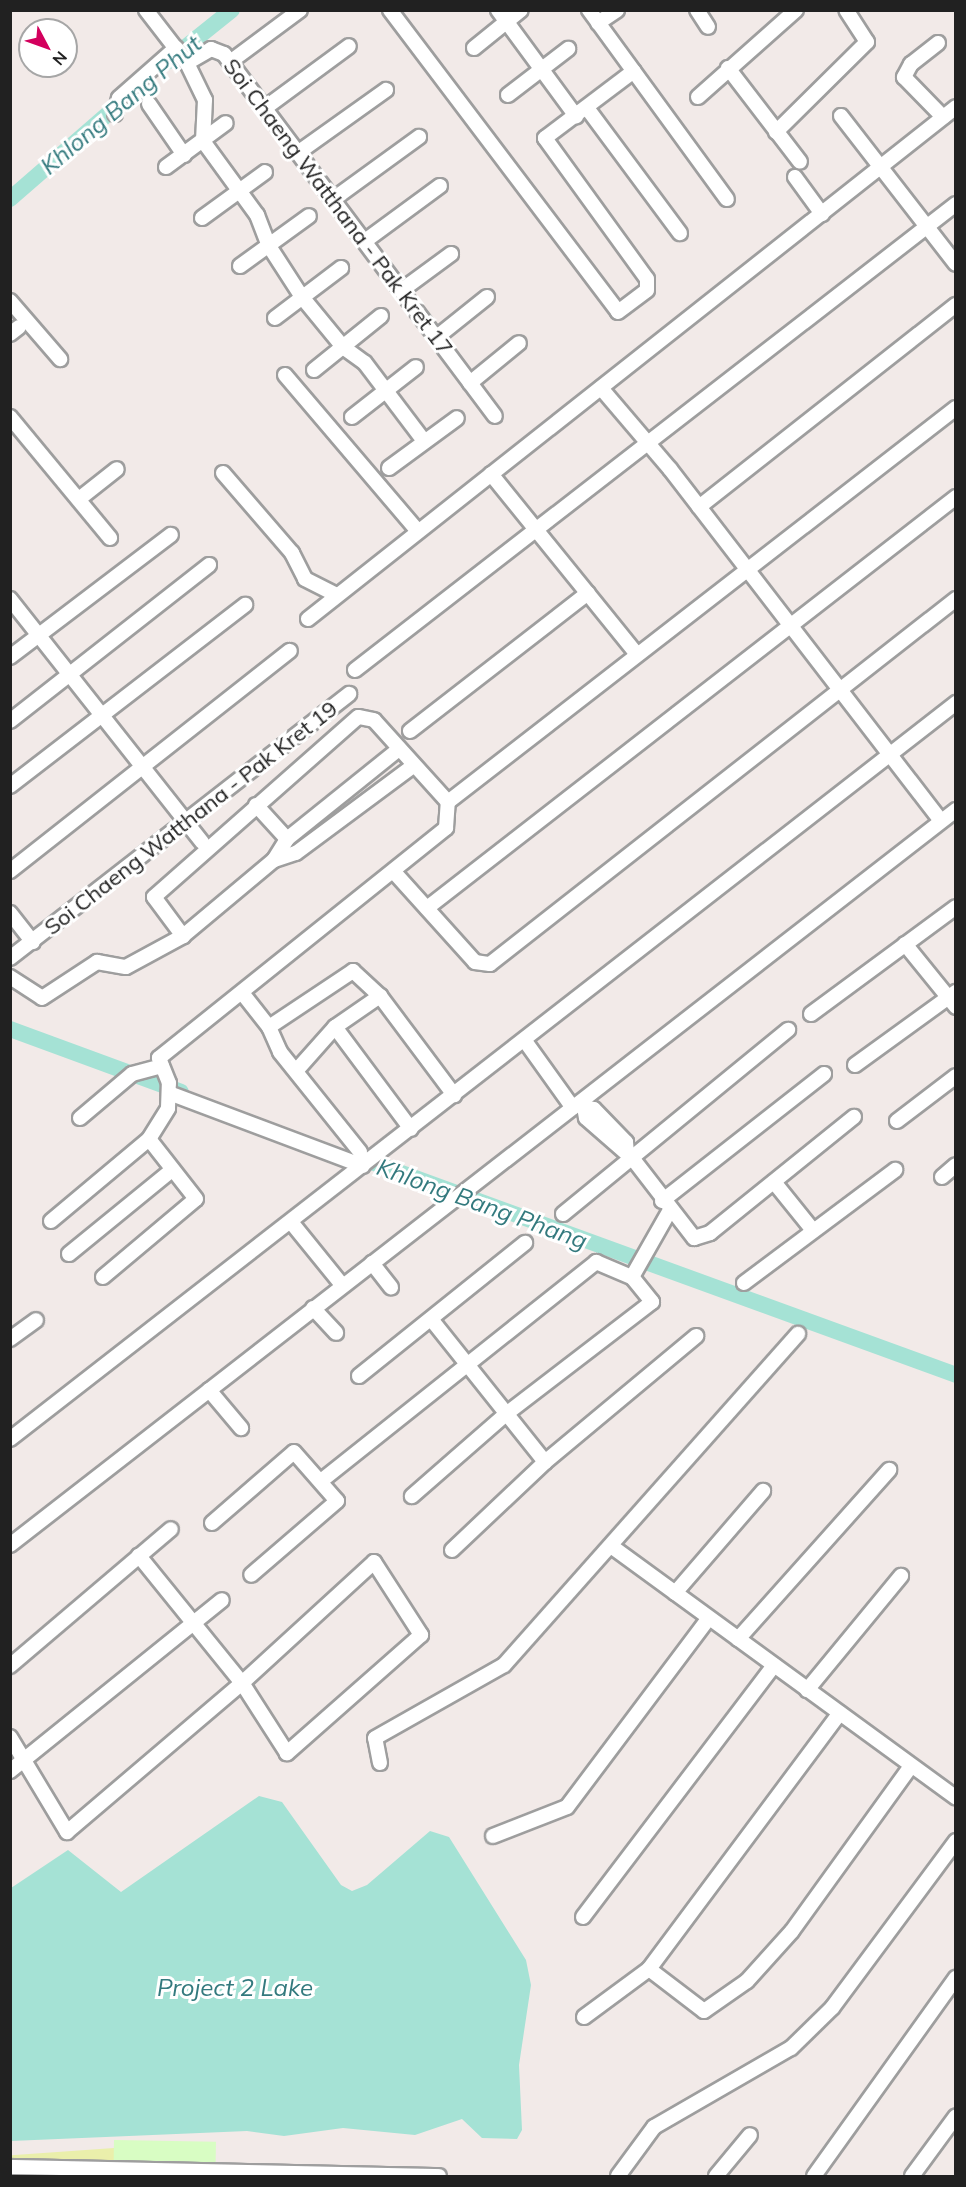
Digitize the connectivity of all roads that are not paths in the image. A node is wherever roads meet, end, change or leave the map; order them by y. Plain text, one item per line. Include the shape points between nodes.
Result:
1 (300, 10) edge
2 (390, 10) edge
3 (521, 10) edge
4 (589, 10) edge
5 (617, 10) edge
6 (697, 10) edge
7 (796, 10) edge
8 (846, 10) edge
9 (151, 12) edge
10 (502, 16) edge
11 (598, 23) junction
12 (708, 27) dead end
13 (938, 42) dead end
14 (349, 46) dead end
15 (474, 48) dead end
16 (568, 49) dead end
17 (180, 54) junction
18 (230, 62) junction
19 (728, 68) junction
20 (542, 69) junction
21 (634, 71) junction
22 (386, 90) dead end
23 (508, 95) dead end
24 (698, 97) dead end
25 (149, 104) dead end
26 (956, 107) edge
27 (265, 108) junction
28 (581, 112) junction
29 (115, 114) dead end
30 (841, 116) dead end
31 (943, 117) junction
32 (226, 123) dead end
33 (776, 132) junction
34 (419, 137) dead end
35 (203, 141) junction
36 (299, 152) junction
37 (184, 155) junction
38 (800, 162) dead end
39 (166, 167) dead end
40 (881, 168) junction
41 (265, 172) dead end
42 (795, 177) dead end
43 (440, 186) dead end
44 (238, 189) junction
45 (335, 198) junction
46 (727, 199) dead end
47 (956, 204) edge
48 (822, 214) junction
49 (309, 216) dead end
50 (202, 218) dead end
51 (928, 227) junction
52 (680, 233) dead end
53 (365, 241) junction
54 (268, 246) junction
55 (452, 254) dead end
56 (956, 264) edge
57 (240, 266) dead end
58 (341, 268) dead end
59 (402, 290) junction
60 (302, 297) junction
61 (487, 297) dead end
62 (10, 301) edge
63 (956, 305) edge
64 (381, 316) dead end
65 (275, 318) dead end
66 (437, 337) junction
67 (519, 343) dead end
68 (343, 347) junction
69 (60, 359) dead end
70 (416, 367) dead end
71 (314, 370) dead end
72 (285, 375) dead end
73 (470, 382) junction
74 (601, 388) junction
75 (387, 389) junction
76 (956, 408) edge
77 (495, 416) dead end
78 (10, 417) edge
79 (352, 417) dead end
80 (457, 418) dead end
81 (424, 441) junction
82 (649, 443) junction
83 (389, 468) dead end
84 (117, 469) dead end
85 (223, 473) dead end
86 (491, 474) junction
87 (956, 497) edge
88 (80, 499) junction
89 (699, 507) junction
90 (539, 530) junction
91 (418, 531) junction
92 (171, 535) dead end
93 (111, 538) dead end
94 (209, 565) dead end
95 (746, 570) junction
96 (588, 593) junction
97 (337, 596) junction
98 (10, 599) edge
99 (956, 599) edge
100 (245, 605) dead end
101 (308, 619) dead end
102 (792, 626) junction
103 (39, 634) junction
104 (290, 651) dead end
105 (638, 654) junction
106 (10, 657) edge
107 (355, 670) dead end
108 (70, 674) junction
109 (840, 688) junction
110 (349, 694) dead end
111 (956, 704) edge
112 (102, 715) junction
113 (10, 720) edge
114 (410, 731) dead end
115 (399, 749) junction
116 (891, 754) junction
117 (413, 766) junction
118 (144, 767) junction
119 (10, 786) edge
120 (448, 802) junction
121 (256, 805) junction
122 (956, 810) edge
123 (185, 821) junction
124 (941, 821) junction
125 (287, 839) junction
126 (202, 842) dead end
127 (274, 860) junction
128 (10, 871) edge
129 (394, 872) junction
130 (956, 907) edge
131 (427, 908) junction
132 (10, 914) edge
133 (183, 936) junction
134 (33, 942) junction
135 (905, 944) junction
136 (10, 958) edge
137 (10, 977) edge
138 (243, 994) junction
139 (380, 996) junction
140 (953, 999) edge
141 (811, 1014) dead end
142 (269, 1027) junction
143 (335, 1027) junction
144 (788, 1030) dead end
145 (525, 1041) junction
146 (855, 1065) dead end
147 (162, 1066) junction
148 (296, 1071) junction
149 (824, 1074) dead end
150 (956, 1076) edge
151 (169, 1093) junction
152 (454, 1095) junction
153 (580, 1105) junction
154 (80, 1118) dead end
155 (854, 1118) dead end
156 (897, 1120) dead end
157 (411, 1129) junction
158 (149, 1139) junction
159 (630, 1156) junction
160 (362, 1159) junction
161 (956, 1166) edge
162 (172, 1170) junction
163 (895, 1170) dead end
164 (942, 1177) dead end
165 (774, 1182) junction
166 (666, 1206) junction
167 (563, 1214) dead end
168 (51, 1221) dead end
169 (291, 1222) junction
170 (811, 1228) junction
171 (525, 1243) dead end
172 (69, 1254) dead end
173 (372, 1263) junction
174 (103, 1277) dead end
175 (632, 1277) junction
176 (744, 1283) dead end
177 (342, 1285) junction
178 (391, 1287) dead end
179 (314, 1308) junction
180 (431, 1319) junction
181 (36, 1320) dead end
182 (336, 1333) dead end
183 (798, 1334) dead end
184 (696, 1336) dead end
185 (10, 1339) edge
186 (468, 1364) junction
187 (359, 1376) dead end
188 (209, 1390) junction
189 (506, 1414) junction
190 (241, 1428) dead end
191 (10, 1439) edge
192 (546, 1462) junction
193 (889, 1470) dead end
194 (321, 1481) junction
195 (763, 1491) dead end
196 (412, 1496) dead end
197 (212, 1523) dead end
198 (171, 1529) dead end
199 (11, 1544) edge
200 (611, 1546) junction
201 (452, 1550) dead end
202 (139, 1556) junction
203 (251, 1575) dead end
204 (901, 1576) dead end
205 (675, 1593) junction
206 (222, 1600) dead end
207 (709, 1618) junction
208 (192, 1621) junction
209 (738, 1639) junction
210 (774, 1665) junction
211 (10, 1666) edge
212 (242, 1683) junction
213 (807, 1690) junction
214 (840, 1713) junction
215 (10, 1737) edge
216 (26, 1762) junction
217 (380, 1763) dead end
218 (911, 1766) junction
219 (10, 1771) edge
220 (956, 1798) edge
221 (493, 1836) dead end
222 (956, 1841) edge
223 (583, 1917) dead end
224 (648, 1969) junction
225 (956, 1978) edge
226 (584, 2017) dead end
227 (956, 2116) edge
228 (750, 2135) dead end
229 (15, 2170) edge
230 (101, 2172) edge
231 (187, 2173) edge
232 (271, 2174) edge
233 (354, 2174) edge
234 (439, 2175) edge
235 (621, 2175) edge
236 (716, 2176) edge
237 (814, 2176) edge
238 (912, 2176) edge

1 - 18 street
2 - 28 street via 618,312 650,284 546,138
3 - 10 street
4 - 11 street
5 - 11 street
6 - 12 street
7 - 19 street
8 - 33 street via 867,42
9 - 17 street
10 - 15 street
10 - 20 street
11 - 21 street
13 - 31 street via 904,77
14 - 27 street
16 - 20 street
17 - 18 street, Soi Chaeng Watthana - Pak Kret 17 via 216,49
17 - 29 street via 119,99
17 - 35 street via 205,100
18 - 27 street, Soi Chaeng Watthana - Pak Kret 17
19 - 24 street
19 - 33 street
20 - 23 street
20 - 28 street
21 - 28 street
21 - 46 street
22 - 36 street
25 - 37 street
26 - 31 street
27 - 36 street, Soi Chaeng Watthana - Pak Kret 17
28 - 52 street
30 - 40 street
31 - 40 street
32 - 35 street
33 - 38 street
34 - 45 street
35 - 37 street
35 - 44 street
36 - 45 street, Soi Chaeng Watthana - Pak Kret 17
37 - 39 street
40 - 48 street
40 - 51 street
41 - 44 street
42 - 48 street
43 - 53 street
44 - 50 street
44 - 54 street via 257,215
45 - 53 street, Soi Chaeng Watthana - Pak Kret 17
47 - 51 street
48 - 74 street
49 - 54 street
51 - 56 street
51 - 82 street
53 - 59 street, Soi Chaeng Watthana - Pak Kret 17
54 - 57 street
54 - 60 street
55 - 59 street
58 - 60 street
59 - 66 street, Soi Chaeng Watthana - Pak Kret 17
60 - 65 street
60 - 68 street
61 - 66 street
62 - 69 street
63 - 89 street
64 - 68 street
66 - 73 street, Soi Chaeng Watthana - Pak Kret 17
67 - 73 street
68 - 71 street
68 - 75 street
70 - 75 street
72 - 91 street
73 - 77 street, Soi Chaeng Watthana - Pak Kret 17
74 - 82 street
74 - 86 street
75 - 79 street
75 - 81 street
76 - 95 street
78 - 88 street
80 - 81 street
81 - 83 street
82 - 89 street
82 - 90 street
84 - 88 street
85 - 97 street via 292,553 305,579
86 - 90 street
86 - 91 street
87 - 102 street
88 - 93 street
89 - 95 street
90 - 96 street
90 - 107 street
91 - 97 street
92 - 103 street
94 - 108 street
95 - 102 street
95 - 105 street
96 - 105 street
96 - 114 street
97 - 101 street
98 - 103 street
99 - 109 street
100 - 112 street
102 - 109 street
102 - 131 street
103 - 106 street
103 - 108 street
104 - 118 street
105 - 120 street
108 - 112 street
108 - 113 street
109 - 116 street
109 - 131 street via 490,964 475,962
110 - 123 street, Soi Chaeng Watthana - Pak Kret 19
111 - 116 street
112 - 118 street
112 - 119 street
115 - 117 street
115 - 121 street via 374,720 358,717
115 - 125 street
116 - 124 street
116 - 145 street
117 - 120 street
117 - 127 street via 296,853
118 - 123 street
118 - 128 street
120 - 129 street via 446,828
121 - 125 street
121 - 133 street via 154,897
122 - 124 street
123 - 126 street
123 - 134 street, Soi Chaeng Watthana - Pak Kret 19
124 - 153 street
125 - 127 street
127 - 133 street
129 - 131 street
129 - 138 street
130 - 135 street
132 - 134 street, Soi Chaeng Watthana - Pak Kret 19
133 - 137 street via 126,967 97,962 42,998
134 - 136 street
135 - 140 street
135 - 141 street
138 - 142 street
138 - 147 street via 159,1058
139 - 142 street via 348,971
139 - 143 street
139 - 152 street
140 - 146 street
142 - 148 street via 272,1042
143 - 148 street
143 - 157 street
144 - 159 street
145 - 152 street
145 - 153 street
147 - 151 street
147 - 154 street via 129,1076
148 - 160 street
149 - 166 street
150 - 156 street
151 - 158 street via 168,1108
151 - 160 street
152 - 157 street
153 - 159 street via 586,1118 617,1150
153 - 173 street
155 - 165 street
157 - 160 street
158 - 162 street
158 - 168 street
159 - 166 street
159 - 167 street
160 - 169 street
161 - 164 street
162 - 172 street
162 - 174 street via 195,1199
163 - 170 street
165 - 166 street via 703,1237 694,1238
165 - 170 street
166 - 175 street
169 - 177 street
169 - 191 street
170 - 176 street
171 - 180 street
173 - 177 street
173 - 178 street
175 - 186 street via 596,1262
175 - 189 street via 652,1302
177 - 179 street
179 - 182 street
179 - 188 street
180 - 186 street
180 - 187 street
181 - 185 street
183 - 200 street
184 - 192 street
186 - 189 street
186 - 194 street
188 - 190 street
188 - 199 street
189 - 192 street
189 - 196 street
192 - 201 street
193 - 209 street
194 - 197 street via 294,1452
194 - 203 street via 337,1501
195 - 205 street
198 - 202 street
200 - 205 street
200 - 217 street via 504,1665 375,1738
202 - 208 street
202 - 211 street
204 - 213 street
205 - 207 street
206 - 208 street
207 - 209 street
207 - 221 street via 567,1807
208 - 212 street
208 - 216 street
209 - 210 street
210 - 213 street
210 - 223 street
212 - 212 street via 287,1753 421,1635 374,1562
212 - 216 street via 67,1832
213 - 214 street
214 - 218 street
214 - 224 street
215 - 216 street
216 - 219 street
218 - 220 street
218 - 224 street via 792,1931 747,1981 704,2011
222 - 235 street via 824,2016 791,2048 654,2127
224 - 226 street
225 - 237 street
227 - 238 street
228 - 236 street
229 - 230 street
230 - 231 street
231 - 232 street
232 - 233 street
233 - 234 street

